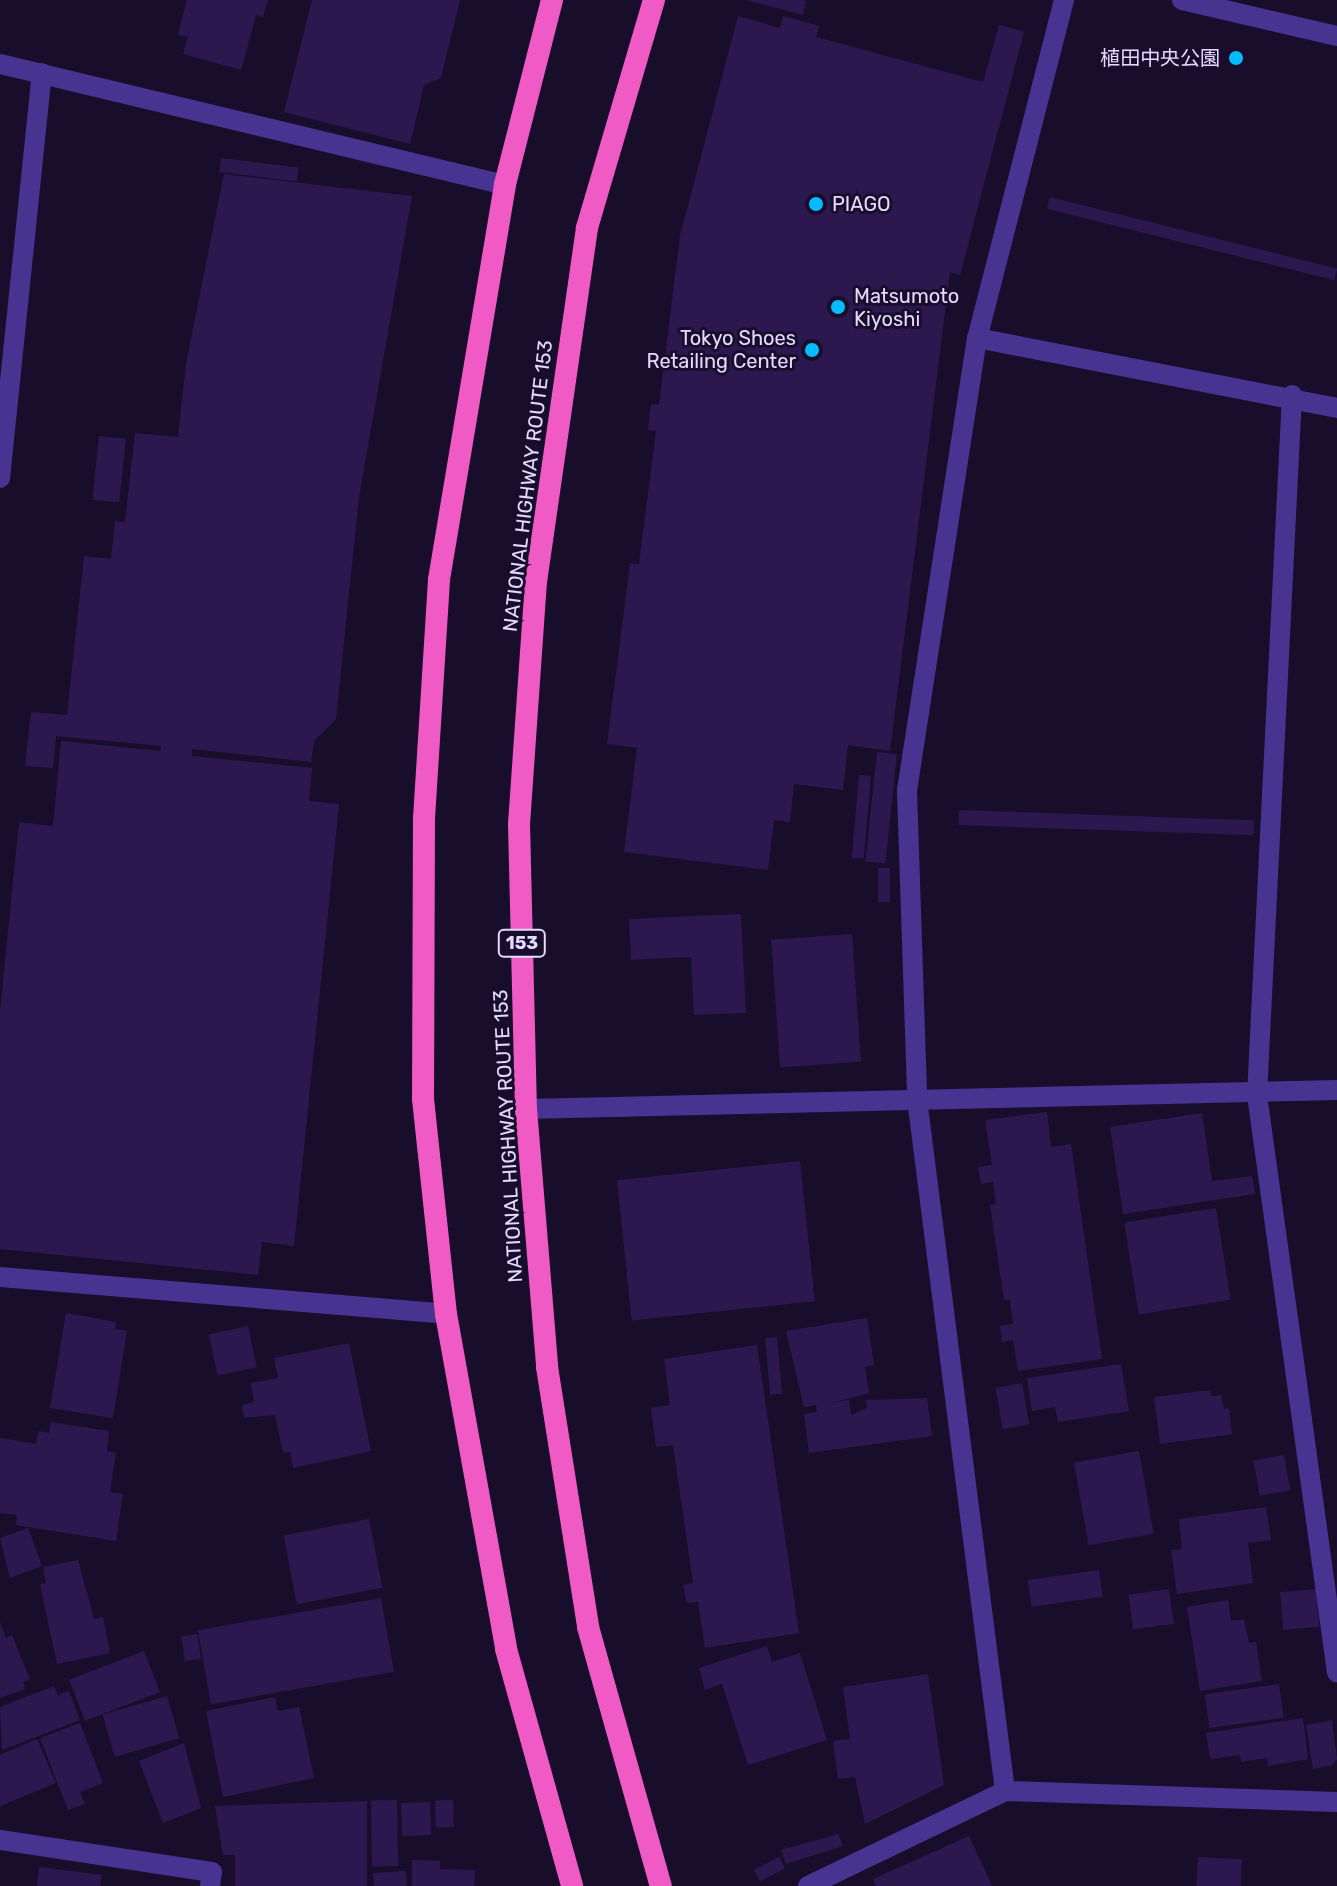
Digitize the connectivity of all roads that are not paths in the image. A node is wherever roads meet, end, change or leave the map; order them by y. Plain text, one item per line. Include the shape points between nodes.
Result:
1 (552, 0) edge
2 (654, 0) edge
3 (1064, 0) edge
4 (1182, 0) edge
5 (1337, 36) edge
6 (0, 64) edge
7 (42, 73) junction
8 (505, 185) junction
9 (977, 338) junction
10 (1292, 395) junction
11 (1337, 408) edge
12 (0, 478) edge
13 (1337, 1090) edge
14 (1257, 1095) junction
15 (917, 1099) junction
16 (526, 1109) junction
17 (0, 1277) edge
18 (446, 1314) junction
19 (1337, 1672) edge
20 (1005, 1791) junction
21 (1337, 1802) edge
22 (0, 1840) edge
23 (210, 1886) edge
24 (572, 1886) edge
25 (661, 1886) edge
26 (808, 1886) edge

1 - 8 highway
2 - 16 highway, NATIONAL HIGHWAY ROUTE 153 / 153 via 587,228 536,581 519,824
3 - 9 street
4 - 5 street
6 - 7 street
7 - 8 street
7 - 12 street
8 - 18 highway via 439,580 424,818 423,1099
9 - 10 street
9 - 15 street via 907,791
10 - 11 street
10 - 14 street
13 - 14 street
14 - 15 street
14 - 19 street
15 - 16 street
15 - 20 street
16 - 25 highway, NATIONAL HIGHWAY ROUTE 153 / 153 via 547,1367 588,1627
17 - 18 street
18 - 24 highway via 506,1649
20 - 21 street
20 - 26 street
22 - 23 street via 212,1872

